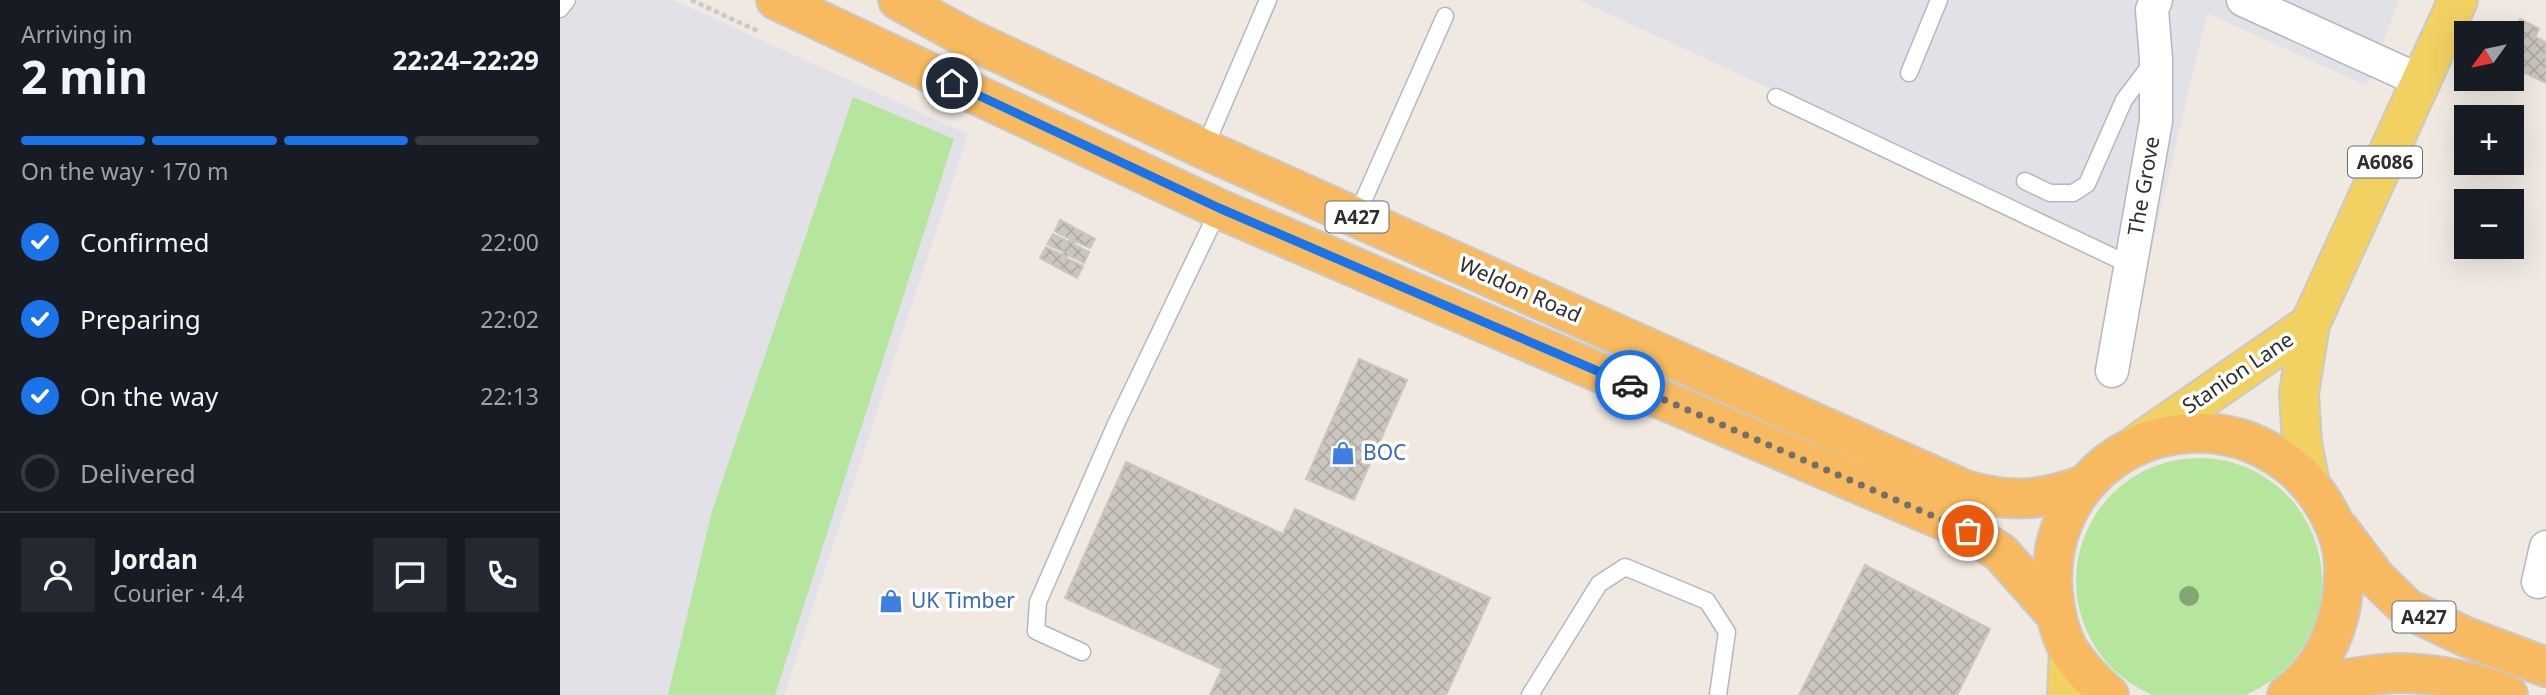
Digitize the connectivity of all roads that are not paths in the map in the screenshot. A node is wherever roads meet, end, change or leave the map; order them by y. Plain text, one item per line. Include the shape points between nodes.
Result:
1 (567, 0) edge
2 (776, 0) edge
3 (1268, 0) edge
4 (1939, 0) edge
5 (2156, 0) edge
6 (2243, 0) edge
7 (2458, 0) edge
8 (902, 3) edge
9 (560, 9) edge
10 (1445, 16) dead end
11 (2156, 59) junction
12 (1909, 73) dead end
13 (2423, 82) junction
14 (1776, 97) dead end
15 (1204, 149) junction
16 (2025, 181) dead end
17 (1219, 208) junction
18 (1356, 217) junction
19 (2130, 265) junction
20 (2310, 324) junction
21 (2112, 371) dead end
22 (2137, 444) junction
23 (2310, 484) junction
24 (2084, 485) junction
25 (2333, 522) junction
26 (2546, 547) edge
27 (2538, 582) dead end
28 (2055, 614) junction
29 (2069, 650) junction
30 (1082, 652) dead end
31 (2546, 667) edge
32 (2292, 691) edge
33 (1530, 695) edge
34 (1718, 695) edge
35 (2067, 695) edge
36 (2109, 695) edge
37 (2508, 695) edge

1 - 9 lane
2 - 17 highway, Weldon Road / A427
3 - 15 lane
4 - 12 lane
5 - 11 street, The Grove via 2152,10
6 - 13 street
7 - 13 main road, A6086
8 - 15 highway, Weldon Road / A427
10 - 18 lane
11 - 16 lane via 2124,100 2087,184 2073,193 2050,193
11 - 19 street, The Grove via 2156,121
13 - 20 main road, A6086
14 - 19 lane
15 - 18 highway, Weldon Road / A427
17 - 28 highway, Weldon Road / A427 via 1968,531 2001,553
17 - 30 lane via 1038,602 1036,631
18 - 24 highway, Weldon Road / A427 via 1965,490 2029,498 2053,496
19 - 21 street, The Grove
20 - 22 main road, Stanion Lane
20 - 23 main road, Stanion Lane / A6086 via 2299,393
22 - 23 highway, A427 via 2174,433 2212,432 2271,452
22 - 24 highway, A427 via 2108,461
23 - 25 highway, A427
24 - 28 highway, A427 via 2058,535 2051,569
25 - 31 highway, A427 via 2376,578 2408,609
25 - 32 highway, A427 via 2343,557 2344,593 2336,628 2320,661
26 - 27 street
28 - 29 highway, A427
29 - 35 main road
29 - 36 highway, A427
32 - 37 highway, A427 via 2403,673 2488,687
33 - 34 lane via 1599,584 1625,567 1707,601 1727,632

